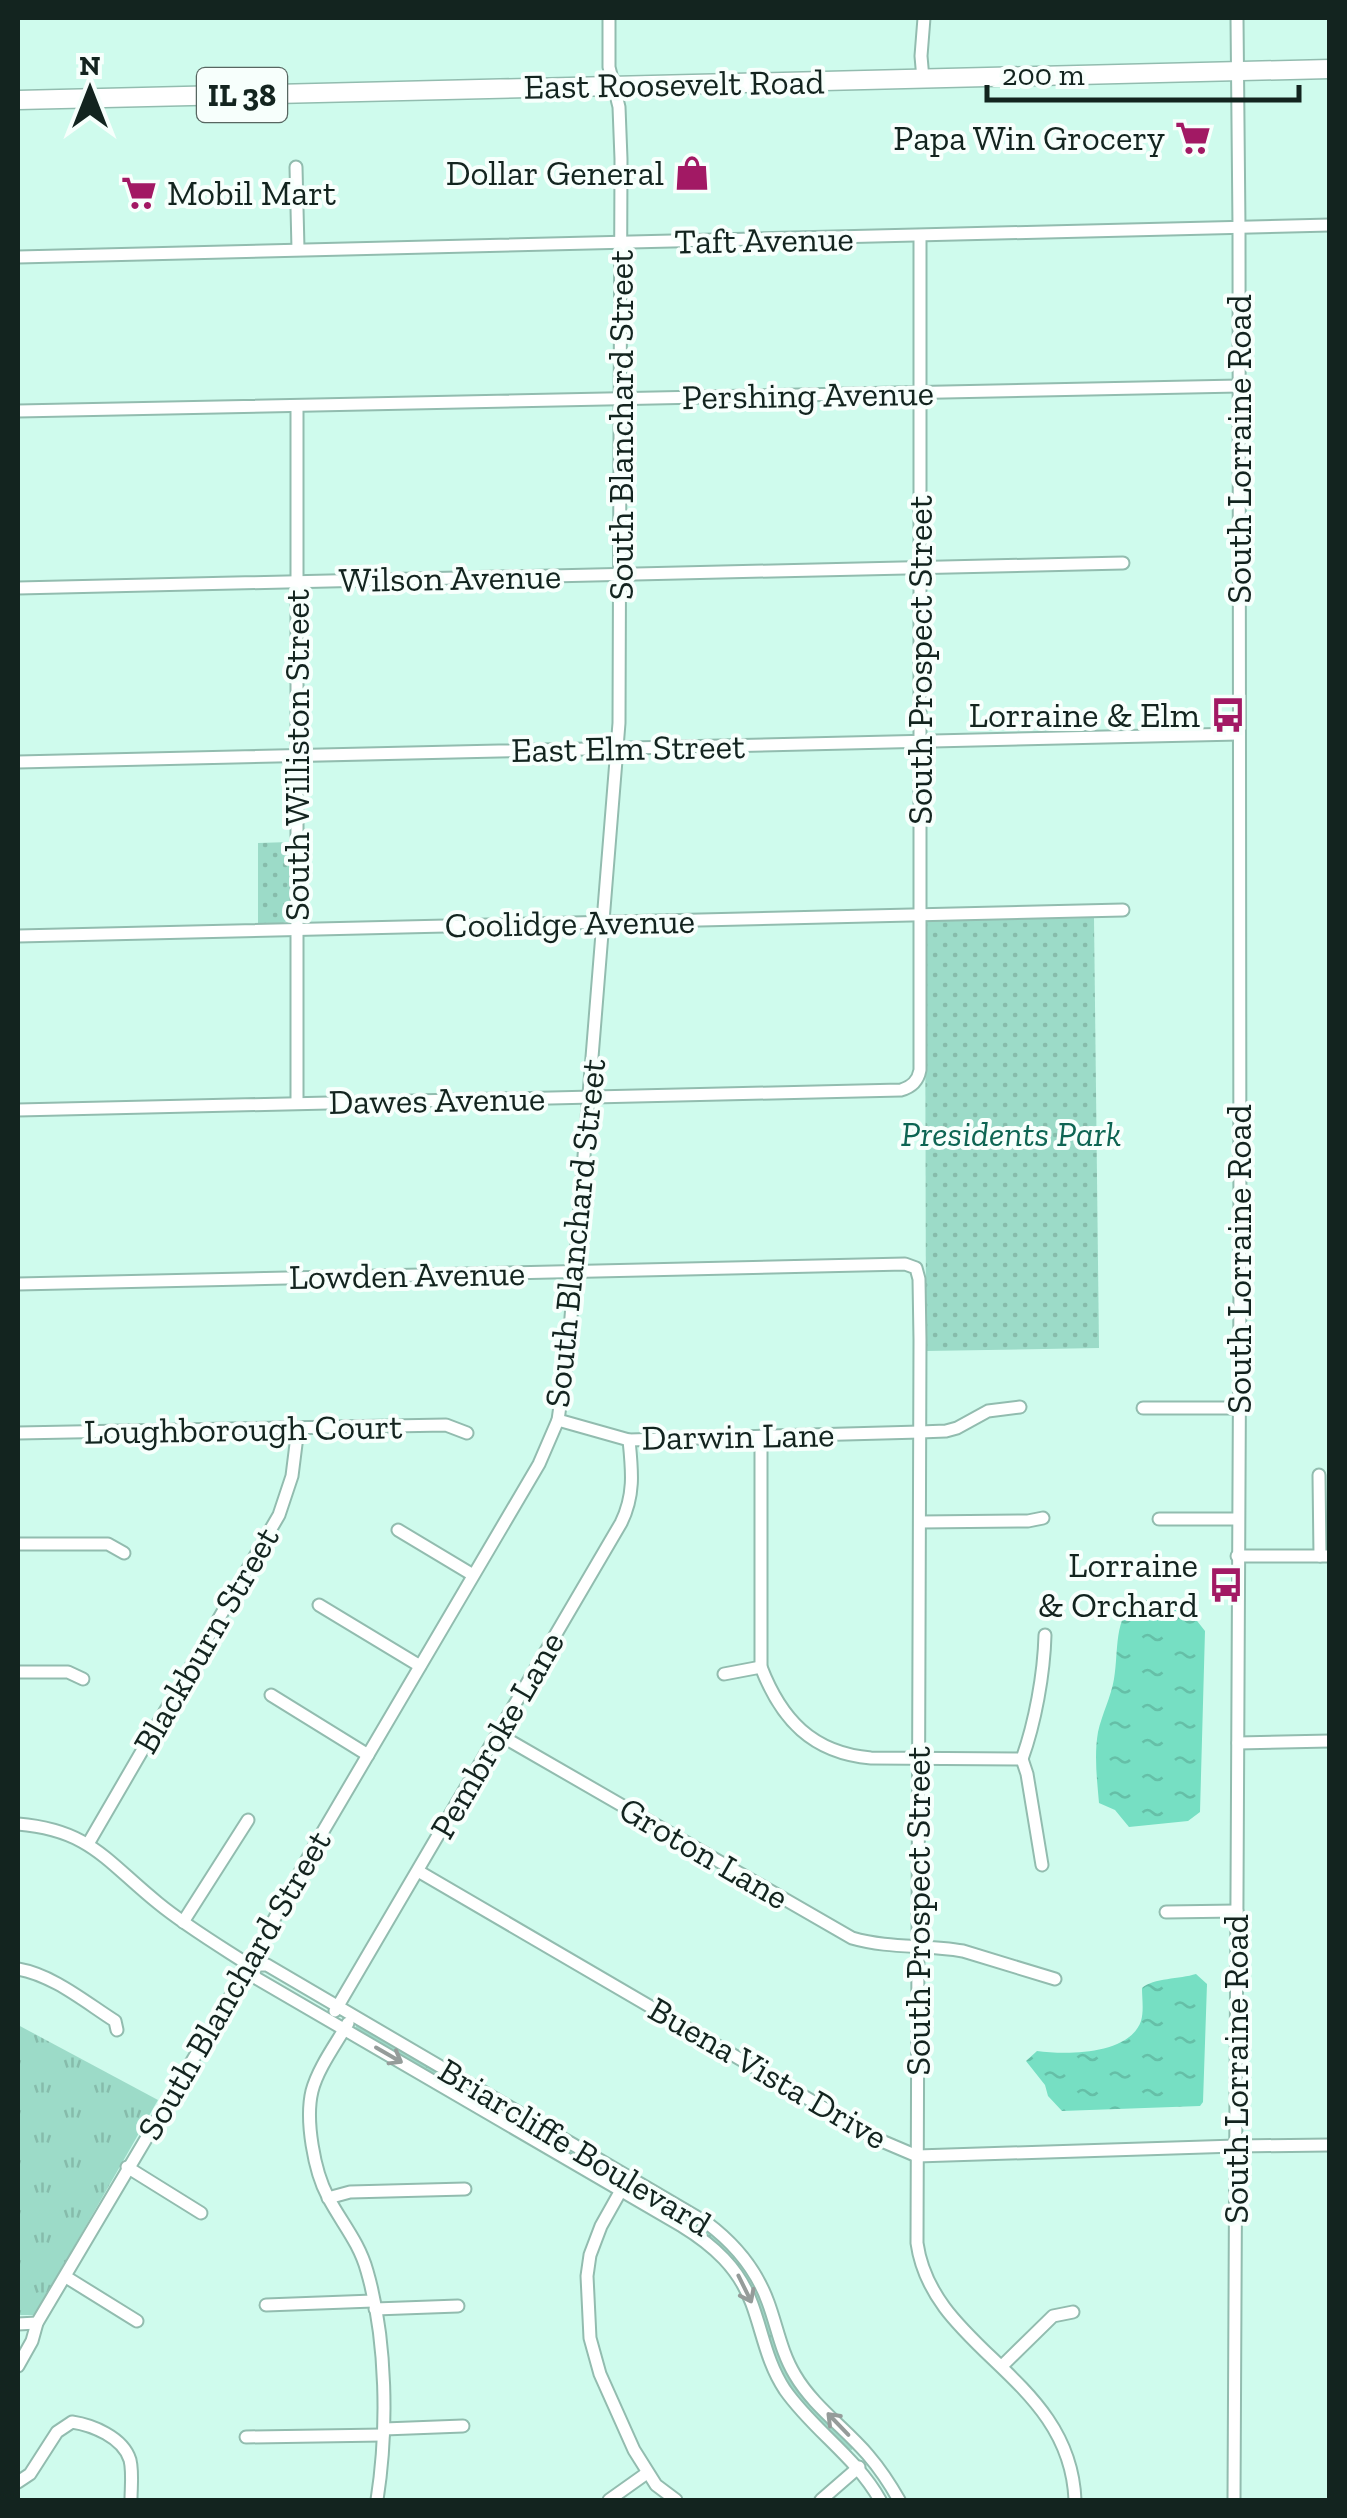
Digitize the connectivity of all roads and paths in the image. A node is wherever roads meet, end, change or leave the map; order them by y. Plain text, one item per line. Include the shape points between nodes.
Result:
1 (609, 18) edge
2 (924, 18) edge
3 (1237, 18) edge
4 (1330, 69) edge
5 (1239, 71) junction
6 (923, 78) junction
7 (614, 86) junction
8 (18, 100) edge
9 (296, 166) dead end
10 (1330, 225) edge
11 (1239, 228) junction
12 (920, 236) junction
13 (621, 243) junction
14 (298, 248) junction
15 (18, 257) edge
16 (1239, 386) junction
17 (920, 393) junction
18 (621, 399) junction
19 (297, 406) junction
20 (18, 412) edge
21 (1123, 563) dead end
22 (920, 567) junction
23 (620, 574) junction
24 (297, 582) junction
25 (18, 588) edge
26 (1239, 734) junction
27 (920, 741) junction
28 (617, 748) junction
29 (297, 756) junction
30 (18, 762) edge
31 (1124, 910) dead end
32 (920, 915) junction
33 (603, 922) junction
34 (297, 930) junction
35 (18, 936) edge
36 (914, 1083) joint
37 (589, 1097) junction
38 (297, 1104) junction
39 (18, 1110) edge
40 (916, 1268) joint
41 (574, 1271) junction
42 (18, 1284) edge
43 (1020, 1408) dead end
44 (1143, 1408) dead end
45 (1238, 1408) junction
46 (558, 1420) junction
47 (298, 1428) junction
48 (467, 1432) dead end
49 (920, 1432) junction
50 (18, 1433) edge
51 (761, 1436) junction
52 (629, 1440) junction
53 (1319, 1476) dead end
54 (1043, 1518) dead end
55 (1159, 1519) dead end
56 (1237, 1520) junction
57 (920, 1522) junction
58 (398, 1530) dead end
59 (18, 1544) edge
60 (124, 1554) dead end
61 (1237, 1556) junction
62 (1325, 1556) edge
63 (473, 1575) junction
64 (319, 1605) dead end
65 (1045, 1636) dead end
66 (420, 1666) junction
67 (761, 1666) junction
68 (18, 1672) edge
69 (724, 1674) dead end
70 (83, 1679) dead end
71 (272, 1694) dead end
72 (498, 1734) junction
73 (1330, 1741) edge
74 (1238, 1742) junction
75 (368, 1755) junction
76 (919, 1758) junction
77 (1022, 1759) junction
78 (248, 1820) dead end
79 (18, 1824) edge
80 (88, 1844) junction
81 (1042, 1865) dead end
82 (418, 1870) junction
83 (1237, 1911) junction
84 (1166, 1912) dead end
85 (183, 1922) junction
86 (918, 1948) junction
87 (249, 1965) junction
88 (18, 1969) edge
89 (1055, 1979) dead end
90 (338, 2007) junction
91 (353, 2015) junction
92 (330, 2020) junction
93 (117, 2030) dead end
94 (344, 2030) junction
95 (1236, 2146) junction
96 (1330, 2146) edge
97 (918, 2156) junction
98 (127, 2167) junction
99 (629, 2178) junction
100 (464, 2189) dead end
101 (621, 2190) junction
102 (328, 2198) junction
103 (201, 2213) dead end
104 (66, 2277) junction
105 (266, 2305) dead end
106 (374, 2305) junction
107 (458, 2306) dead end
108 (1073, 2312) dead end
109 (138, 2321) dead end
110 (37, 2323) junction
111 (18, 2324) edge
112 (18, 2366) edge
113 (1002, 2366) junction
114 (463, 2426) dead end
115 (384, 2432) junction
116 (246, 2437) dead end
117 (870, 2457) junction
118 (857, 2468) junction
119 (647, 2473) junction
120 (18, 2482) edge
121 (131, 2500) edge
122 (376, 2500) edge
123 (609, 2500) edge
124 (676, 2500) edge
125 (821, 2500) edge
126 (880, 2500) edge
127 (898, 2500) edge
128 (1076, 2500) edge
129 (1234, 2500) edge

1 - 7 street, South Blanchard Street
2 - 6 street
3 - 5 street, South Lorraine Road
4 - 5 main road, East Roosevelt Road / IL 38
5 - 6 main road, East Roosevelt Road / IL 38
5 - 11 street, South Lorraine Road
6 - 7 main road, East Roosevelt Road / IL 38
7 - 8 main road, East Roosevelt Road / IL 38
7 - 13 street, South Blanchard Street
9 - 14 street
10 - 11 street, Taft Avenue
11 - 12 street, Taft Avenue
11 - 16 street, South Lorraine Road
12 - 13 street, Taft Avenue
12 - 17 street, South Prospect Street
13 - 14 street, Taft Avenue
13 - 18 street, South Blanchard Street
14 - 15 street, Taft Avenue
16 - 17 street, Pershing Avenue
16 - 26 street, South Lorraine Road
17 - 18 street, Pershing Avenue
17 - 22 street, South Prospect Street
18 - 19 street, Pershing Avenue
18 - 23 street, South Blanchard Street
19 - 20 street, Pershing Avenue
19 - 24 street, South Williston Street
21 - 22 street, Wilson Avenue
22 - 23 street, Wilson Avenue
22 - 27 street, South Prospect Street
23 - 24 street, Wilson Avenue
23 - 28 street, South Blanchard Street
24 - 25 street, Wilson Avenue
24 - 29 street, South Williston Street
26 - 27 street, East Elm Street
26 - 45 street, South Lorraine Road
27 - 28 street, East Elm Street
27 - 32 street, South Prospect Street
28 - 29 street, East Elm Street
28 - 33 street, South Blanchard Street
29 - 30 street, East Elm Street
29 - 34 street, South Williston Street
31 - 32 street, Coolidge Avenue
32 - 33 street, Coolidge Avenue
32 - 36 street, South Prospect Street via 920,1070
33 - 34 street, Coolidge Avenue
33 - 37 street, South Blanchard Street
34 - 35 street, Coolidge Avenue
34 - 38 street, South Williston Street
36 - 37 street, Dawes Avenue via 902,1090
37 - 38 street, Dawes Avenue
37 - 41 street, South Blanchard Street
38 - 39 street, Dawes Avenue
40 - 41 street, Lowden Avenue
40 - 49 street, South Prospect Street
41 - 42 street, Lowden Avenue
41 - 46 street, South Blanchard Street
43 - 49 street, Darwin Lane via 988,1411 946,1431
44 - 45 street
45 - 56 street, South Lorraine Road
46 - 52 street, Darwin Lane
46 - 63 street, South Blanchard Street via 540,1464
47 - 48 street, Loughborough Court via 446,1425
47 - 50 street, Loughborough Court
47 - 80 street, Blackburn Street via 279,1514
49 - 51 street, Darwin Lane
49 - 57 street, South Prospect Street
51 - 52 street, Darwin Lane
51 - 67 street
52 - 72 street, Pembroke Lane via 627,1512
53 - 62 street
54 - 57 street
55 - 56 street
56 - 61 street, South Lorraine Road
57 - 76 street, South Prospect Street
58 - 63 street
59 - 60 street via 108,1544
61 - 62 street
61 - 74 street, South Lorraine Road
63 - 66 street, South Blanchard Street
64 - 66 street
65 - 77 street
66 - 75 street, South Blanchard Street
67 - 69 street
67 - 76 street via 784,1712 818,1741 862,1757
68 - 70 street via 68,1672
71 - 75 street
72 - 82 street, Pembroke Lane
72 - 86 street, Groton Lane via 835,1930 869,1943
73 - 74 street
74 - 83 street, South Lorraine Road
75 - 87 street, South Blanchard Street
76 - 77 street
76 - 86 street, South Prospect Street
77 - 81 street
78 - 85 street
79 - 80 street, Briarcliffe Boulevard
80 - 85 street, Briarcliffe Boulevard
82 - 90 street, Pembroke Lane
82 - 97 street, Buena Vista Drive
83 - 84 street
83 - 95 street, South Lorraine Road
85 - 87 street, Briarcliffe Boulevard
86 - 89 street, Groton Lane via 963,1950
86 - 97 street, South Prospect Street
87 - 90 street, Briarcliffe Boulevard via 268,1966
87 - 92 street, Briarcliffe Boulevard via 256,1978
87 - 98 street, South Blanchard Street
88 - 93 street via 50,1980 115,2021
90 - 91 street, Briarcliffe Boulevard
90 - 92 street, Pembroke Lane
91 - 94 street
91 - 99 street, Briarcliffe Boulevard
92 - 94 street, Briarcliffe Boulevard
94 -> 101 street, Briarcliffe Boulevard
94 - 102 street via 311,2100 313,2151
95 - 96 street, Buena Vista Drive
95 - 97 street, Buena Vista Drive
95 - 129 street, South Lorraine Road
97 - 113 street, South Prospect Street via 924,2273 940,2302
98 - 103 street
98 - 104 street, South Blanchard Street
99 - 101 street
117 -> 99 street, Briarcliffe Boulevard via 800,2383 758,2279 733,2245
100 - 102 street
101 -> 118 street, Briarcliffe Boulevard via 698,2236 738,2274 778,2379
101 - 119 street via 590,2254 590,2338 604,2386
102 - 106 street via 358,2245
104 - 109 street
104 - 110 street, South Blanchard Street
105 - 106 street
106 - 107 street
106 - 115 street
108 - 113 street via 1053,2316
110 - 111 street
110 - 112 street, South Blanchard Street
113 - 128 street, South Prospect Street via 1058,2435
114 - 115 street
115 - 116 street
115 - 122 street
117 - 118 street
117 - 127 street, Briarcliffe Boulevard
118 - 125 street
118 - 126 street, Briarcliffe Boulevard
119 - 123 street
119 - 124 street
120 - 121 street via 57,2432 72,2422 88,2424 124,2449

